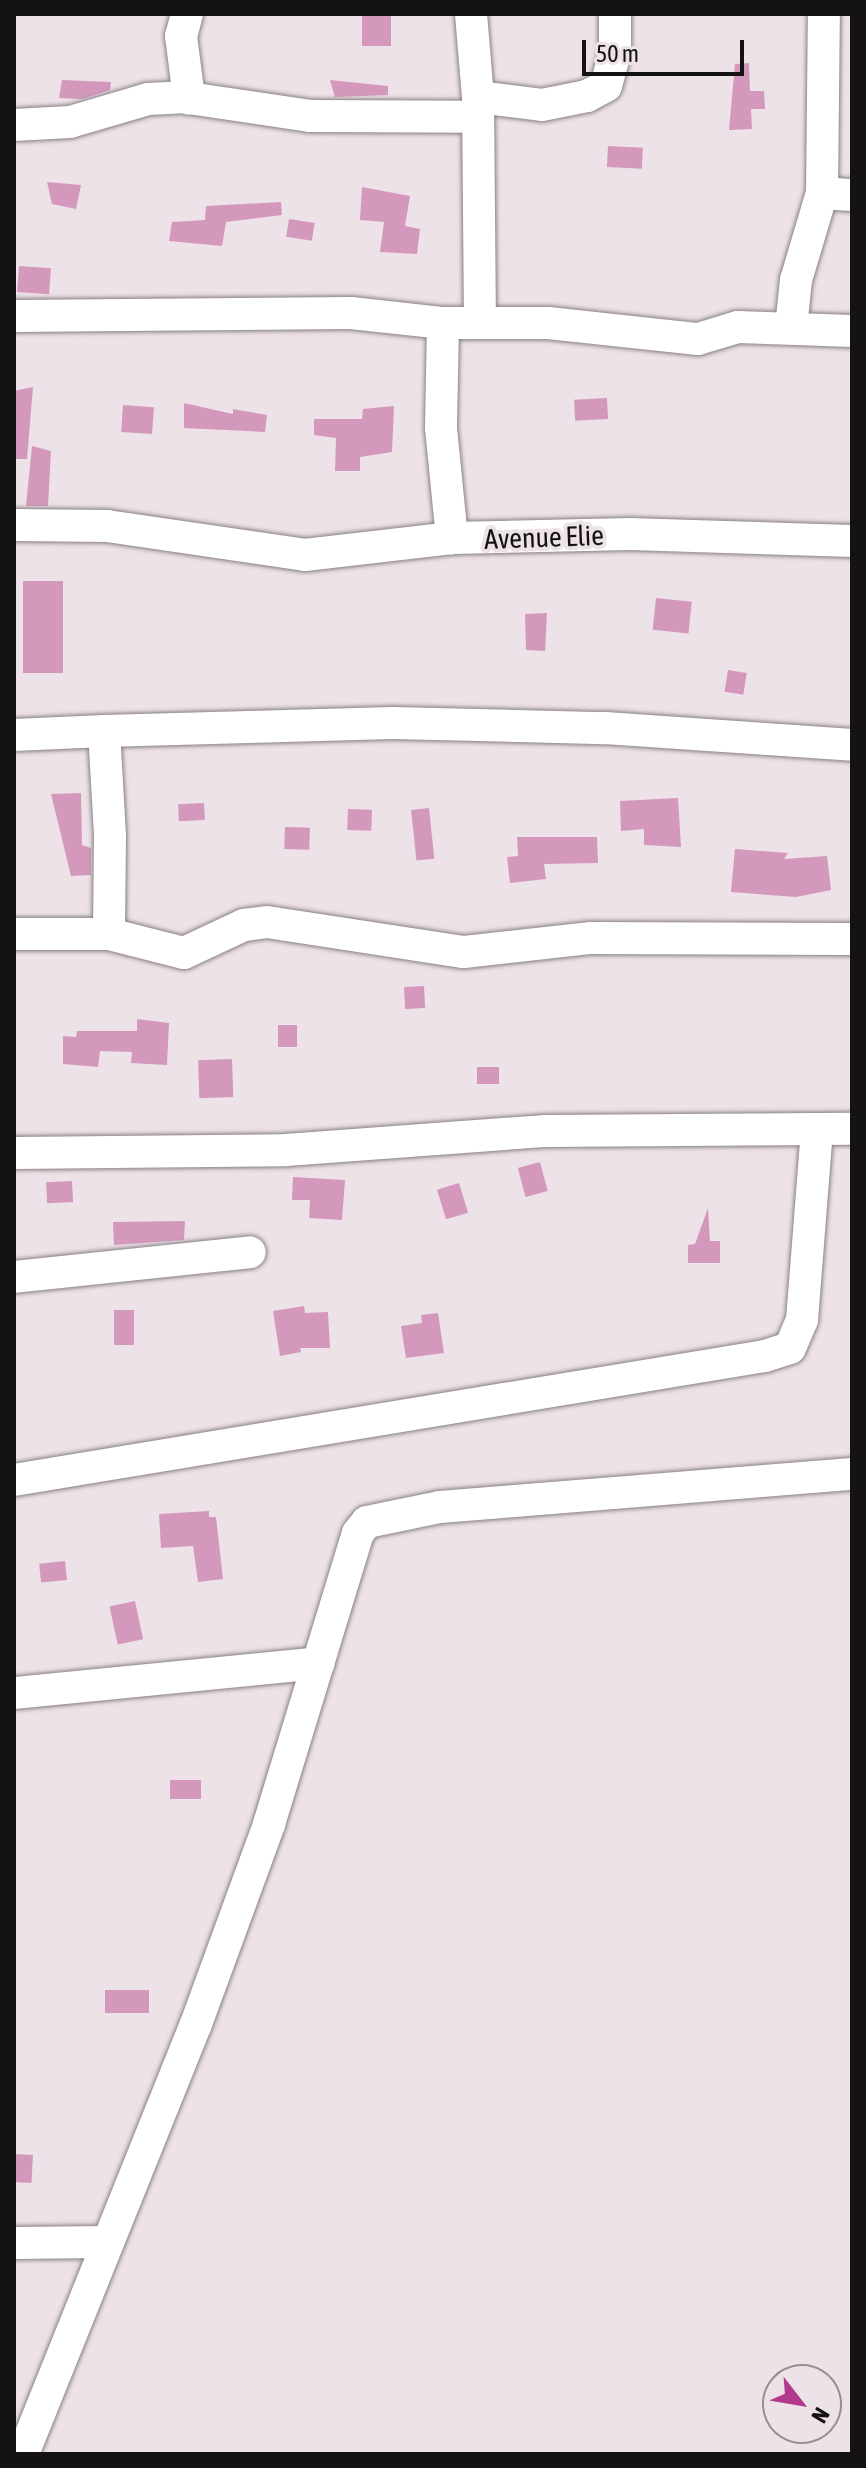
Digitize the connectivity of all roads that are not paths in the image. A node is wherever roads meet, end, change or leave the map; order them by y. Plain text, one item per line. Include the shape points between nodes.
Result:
1 (187, 14) edge
2 (471, 14) edge
3 (615, 14) edge
4 (824, 14) edge
5 (189, 98) junction
6 (477, 107) junction
7 (14, 125) edge
8 (837, 194) edge
9 (14, 316) edge
10 (480, 319) junction
11 (443, 323) junction
12 (791, 328) junction
13 (852, 331) edge
14 (14, 525) edge
15 (452, 538) junction
16 (852, 541) edge
17 (104, 731) junction
18 (14, 735) edge
19 (852, 745) edge
20 (14, 934) edge
21 (109, 934) junction
22 (852, 939) edge
23 (852, 1129) edge
24 (817, 1130) junction
25 (14, 1153) edge
26 (250, 1252) dead end
27 (14, 1277) edge
28 (852, 1474) edge
29 (14, 1480) edge
30 (319, 1663) junction
31 (14, 1693) edge
32 (106, 2242) junction
33 (14, 2243) edge
34 (23, 2454) edge

1 - 5 street via 181,36
2 - 6 street
3 - 6 street via 615,52 606,86 587,96 542,105
4 - 8 street
5 - 6 street via 310,116
5 - 7 street via 148,99 70,122
6 - 10 street
8 - 12 street via 796,280
9 - 11 street via 351,313
10 - 11 street
10 - 12 street via 698,339 738,327
11 - 15 street, Avenue Elie via 441,428
12 - 13 street
14 - 15 street via 107,526 305,555
15 - 16 street, Avenue Elie via 630,534
17 - 18 street
17 - 19 street via 408,723 605,728
17 - 21 street
20 - 21 street
21 - 22 street via 184,953 244,925 267,922 464,952 591,938
23 - 24 street
24 - 25 street via 546,1131 286,1150
24 - 29 street via 802,1320 790,1348
26 - 27 street
28 - 30 street via 440,1507 377,1518 358,1533
30 - 31 street
30 - 32 street via 269,1824 196,2024
32 - 33 street
32 - 34 street

